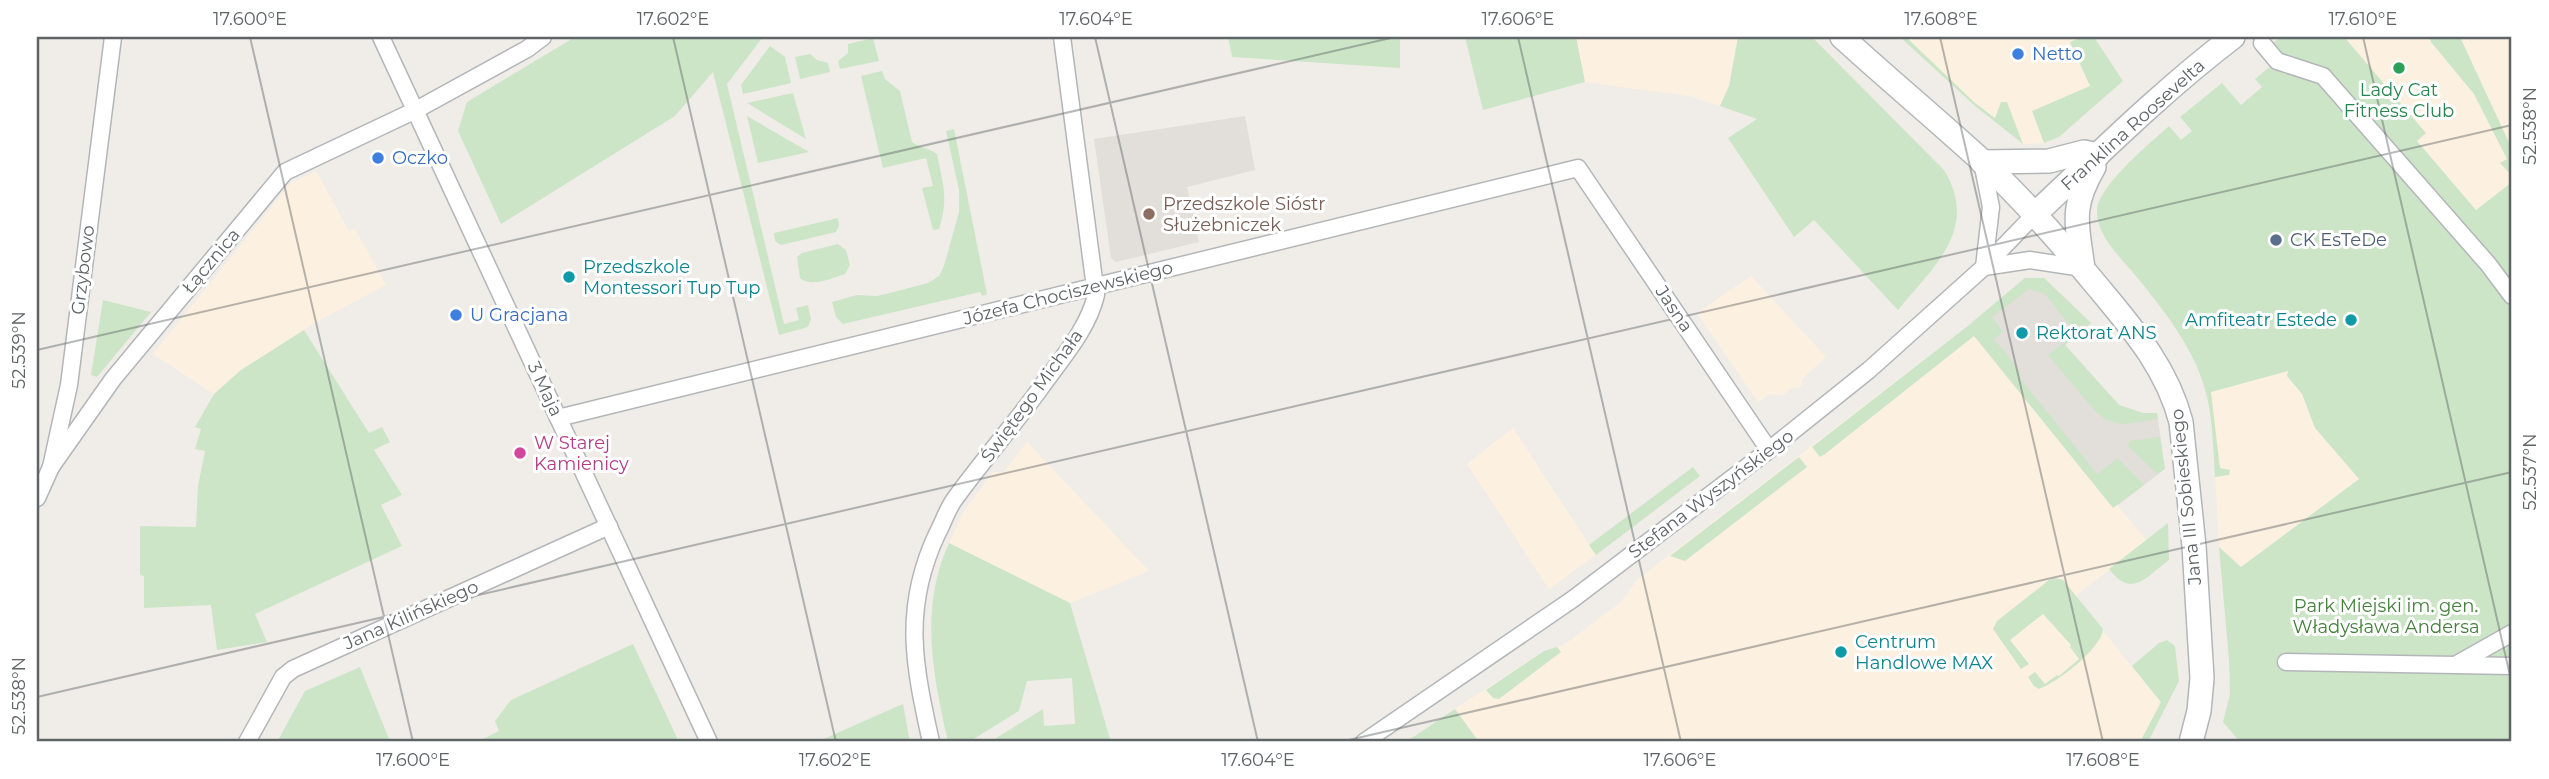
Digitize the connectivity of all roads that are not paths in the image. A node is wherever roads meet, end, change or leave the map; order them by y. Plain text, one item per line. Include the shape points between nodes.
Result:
1 (113, 37) edge
2 (381, 37) edge
3 (543, 37) edge
4 (1062, 37) edge
5 (1842, 37) edge
6 (2234, 37) edge
7 (2262, 43) dead end
8 (416, 110) junction
9 (2098, 155) junction
10 (1982, 162) junction
11 (1578, 168) joint
12 (2034, 215) junction
13 (1984, 267) junction
14 (2082, 268) junction
15 (1095, 286) junction
16 (2512, 296) edge
17 (558, 418) junction
18 (1769, 450) junction
19 (51, 467) junction
20 (37, 498) edge
21 (609, 526) junction
22 (2512, 633) edge
23 (2286, 662) dead end
24 (2457, 664) junction
25 (2512, 666) edge
26 (247, 742) edge
27 (709, 742) edge
28 (931, 742) edge
29 (1364, 742) edge
30 (2191, 742) edge

1 - 19 street, Grzybowo via 69,386
2 - 8 street, 3 Maja
3 - 8 street, Łącznica
4 - 15 street, Świętego Michała
5 - 10 street, Jana III Sobieskiego
6 - 9 street, Franklina Roosevelta via 2197,64
7 - 16 street via 2277,61 2323,76
8 - 17 street, 3 Maja
8 - 19 street, Łącznica via 285,172 113,379
9 - 10 street via 2084,152 2049,161
9 - 12 street, Franklina Roosevelta
9 - 14 street via 2077,205
10 - 12 street, Jana III Sobieskiego
10 - 13 street via 1991,207
11 - 15 street, Józefa Chociszewskiego
11 - 18 street, Jasna
12 - 13 street, Stefana Wyszyńskiego
12 - 14 street, Jana III Sobieskiego
13 - 14 street via 2030,260
13 - 18 street, Stefana Wyszyńskiego via 1869,370
14 - 30 street, Jana III Sobieskiego via 2154,358 2174,394 2181,422 2202,678
15 - 17 street, Józefa Chociszewskiego
15 - 28 street, Świętego Michała via 1094,305 1076,339 952,503 928,553 916,591 914,634 919,689
17 - 21 street, 3 Maja
18 - 29 street, Stefana Wyszyńskiego via 1573,599
19 - 20 street, Grzybowo
21 - 26 street, Jana Kilińskiego via 293,669 283,677
21 - 27 street, 3 Maja
22 - 24 street
23 - 24 street
24 - 25 street

